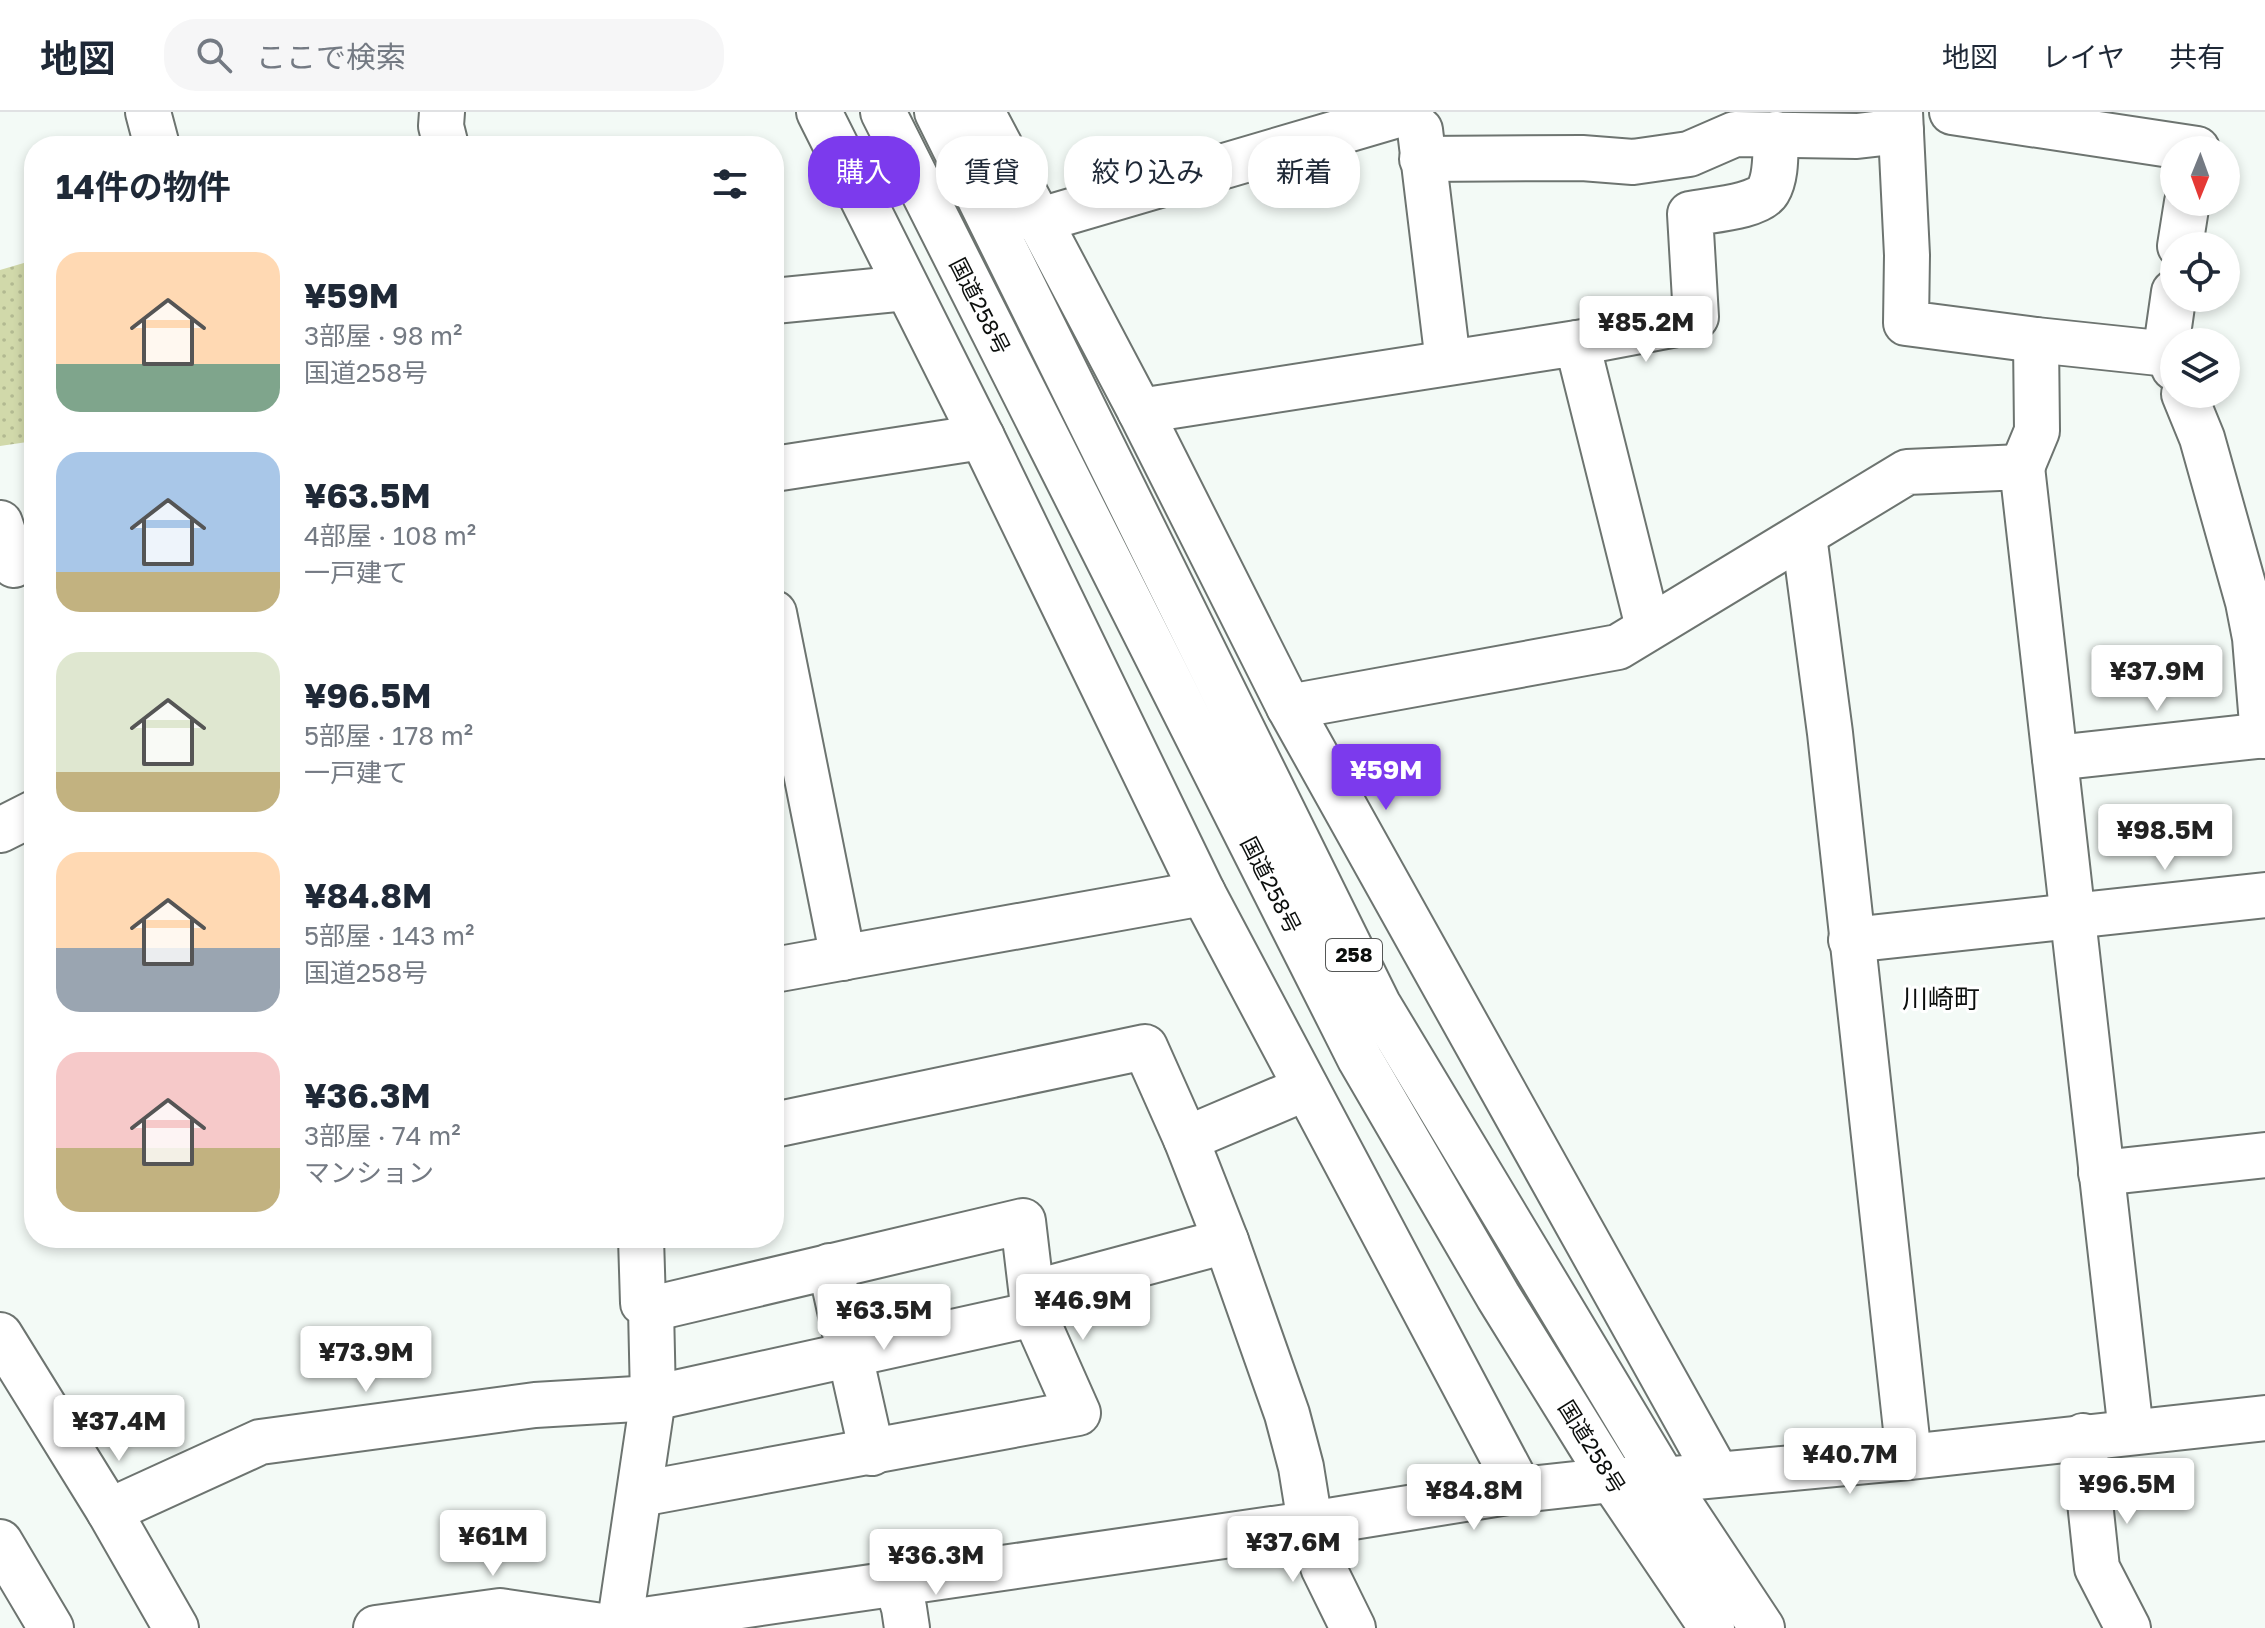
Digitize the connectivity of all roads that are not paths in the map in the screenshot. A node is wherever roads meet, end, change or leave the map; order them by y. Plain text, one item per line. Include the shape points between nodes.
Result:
1 (148, 112) edge
2 (442, 112) edge
3 (819, 112) edge
4 (883, 112) edge
5 (937, 112) edge
6 (982, 112) edge
7 (1408, 112) edge
8 (1418, 112) edge
9 (1952, 112) edge
10 (1900, 122) edge
11 (1716, 128) edge
12 (1776, 134) junction
13 (154, 136) edge
14 (444, 136) edge
15 (2189, 136) edge
16 (1422, 159) junction
17 (1037, 221) junction
18 (906, 288) junction
19 (784, 300) edge
20 (2036, 340) junction
21 (1577, 343) junction
22 (2160, 359) edge
23 (1448, 362) junction
24 (2190, 408) edge
25 (1140, 411) junction
26 (982, 437) junction
27 (784, 467) edge
28 (2022, 467) junction
29 (0, 523) edge
30 (1804, 536) junction
31 (16, 564) edge
32 (1648, 627) junction
33 (784, 663) edge
34 (1289, 707) junction
35 (2264, 735) edge
36 (2055, 758) junction
37 (24, 818) edge
38 (0, 830) edge
39 (1203, 893) junction
40 (2265, 895) edge
41 (2072, 916) junction
42 (1851, 940) junction
43 (843, 958) junction
44 (784, 968) edge
45 (1306, 1088) junction
46 (784, 1123) edge
47 (1186, 1139) junction
48 (2265, 1155) edge
49 (2101, 1173) junction
50 (1226, 1241) junction
51 (641, 1248) edge
52 (830, 1266) junction
53 (1033, 1303) junction
54 (651, 1309) junction
55 (0, 1335) edge
56 (850, 1355) junction
57 (653, 1398) junction
58 (2265, 1418) edge
59 (2131, 1432) junction
60 (2083, 1436) junction
61 (872, 1453) junction
62 (1909, 1457) junction
63 (1717, 1474) junction
64 (1612, 1480) junction
65 (1664, 1480) junction
66 (1520, 1490) junction
67 (640, 1494) junction
68 (109, 1511) junction
69 (1319, 1522) junction
70 (0, 1542) edge
71 (896, 1582) junction
72 (620, 1625) edge
73 (51, 1628) edge
74 (176, 1628) edge
75 (376, 1628) edge
76 (907, 1628) edge
77 (1353, 1628) edge
78 (1712, 1628) edge
79 (1762, 1628) edge
80 (2128, 1628) edge

1 - 13 main road
2 - 14 main road
3 - 18 main road
4 - 64 main road, 国道258号 / 258 via 1360,1059
5 - 65 main road, 国道258号 / 258 via 1378,1004
6 - 17 main road
7 - 17 main road
8 - 16 main road
9 - 15 main road
10 - 12 main road via 1857,136
10 - 20 main road via 1906,323
11 - 12 main road via 1735,134
11 - 16 main road via 1689,154 1633,162
12 - 21 main road via 1767,194 1753,202 1690,214 1696,317
16 - 23 main road
17 - 25 main road
18 - 19 main road
18 - 26 main road
20 - 22 main road
20 - 28 main road via 2037,431
21 - 23 main road
21 - 32 main road
23 - 25 main road
24 - 35 main road via 2248,602
25 - 34 main road
26 - 27 main road
26 - 39 main road
28 - 30 main road via 1907,472
28 - 36 main road
29 - 31 main road
30 - 32 main road
30 - 42 main road
32 - 34 main road via 1618,647
33 - 43 main road
34 - 63 main road
35 - 36 main road
36 - 41 main road
37 - 38 main road
39 - 43 main road
39 - 45 main road
40 - 41 main road
41 - 42 main road
41 - 49 main road
42 - 62 main road
43 - 44 main road
45 - 47 main road
45 - 66 main road
46 - 47 main road via 1145,1047
47 - 50 main road
48 - 49 main road
49 - 59 main road
50 - 53 main road
50 - 69 main road
51 - 54 main road via 643,1303
52 - 53 main road via 1023,1221
52 - 54 main road
52 - 56 main road
53 - 56 main road
53 - 61 main road via 1078,1413
54 - 57 main road
55 - 68 main road
56 - 57 main road
56 - 61 main road
57 - 67 main road
57 - 68 main road via 535,1405 260,1442
58 - 59 main road
59 - 60 main road
60 - 62 main road
60 - 80 main road via 2097,1568
61 - 67 main road
62 - 63 main road
63 - 65 main road
64 - 65 main road
64 - 66 main road
64 - 78 main road, 国道258号 / 258
65 - 79 main road, 国道258号 / 258
66 - 69 main road
67 - 72 main road
68 - 74 main road
69 - 71 main road
69 - 77 main road via 1323,1567
70 - 73 main road
71 - 72 main road
71 - 76 main road
72 - 75 main road via 500,1611

